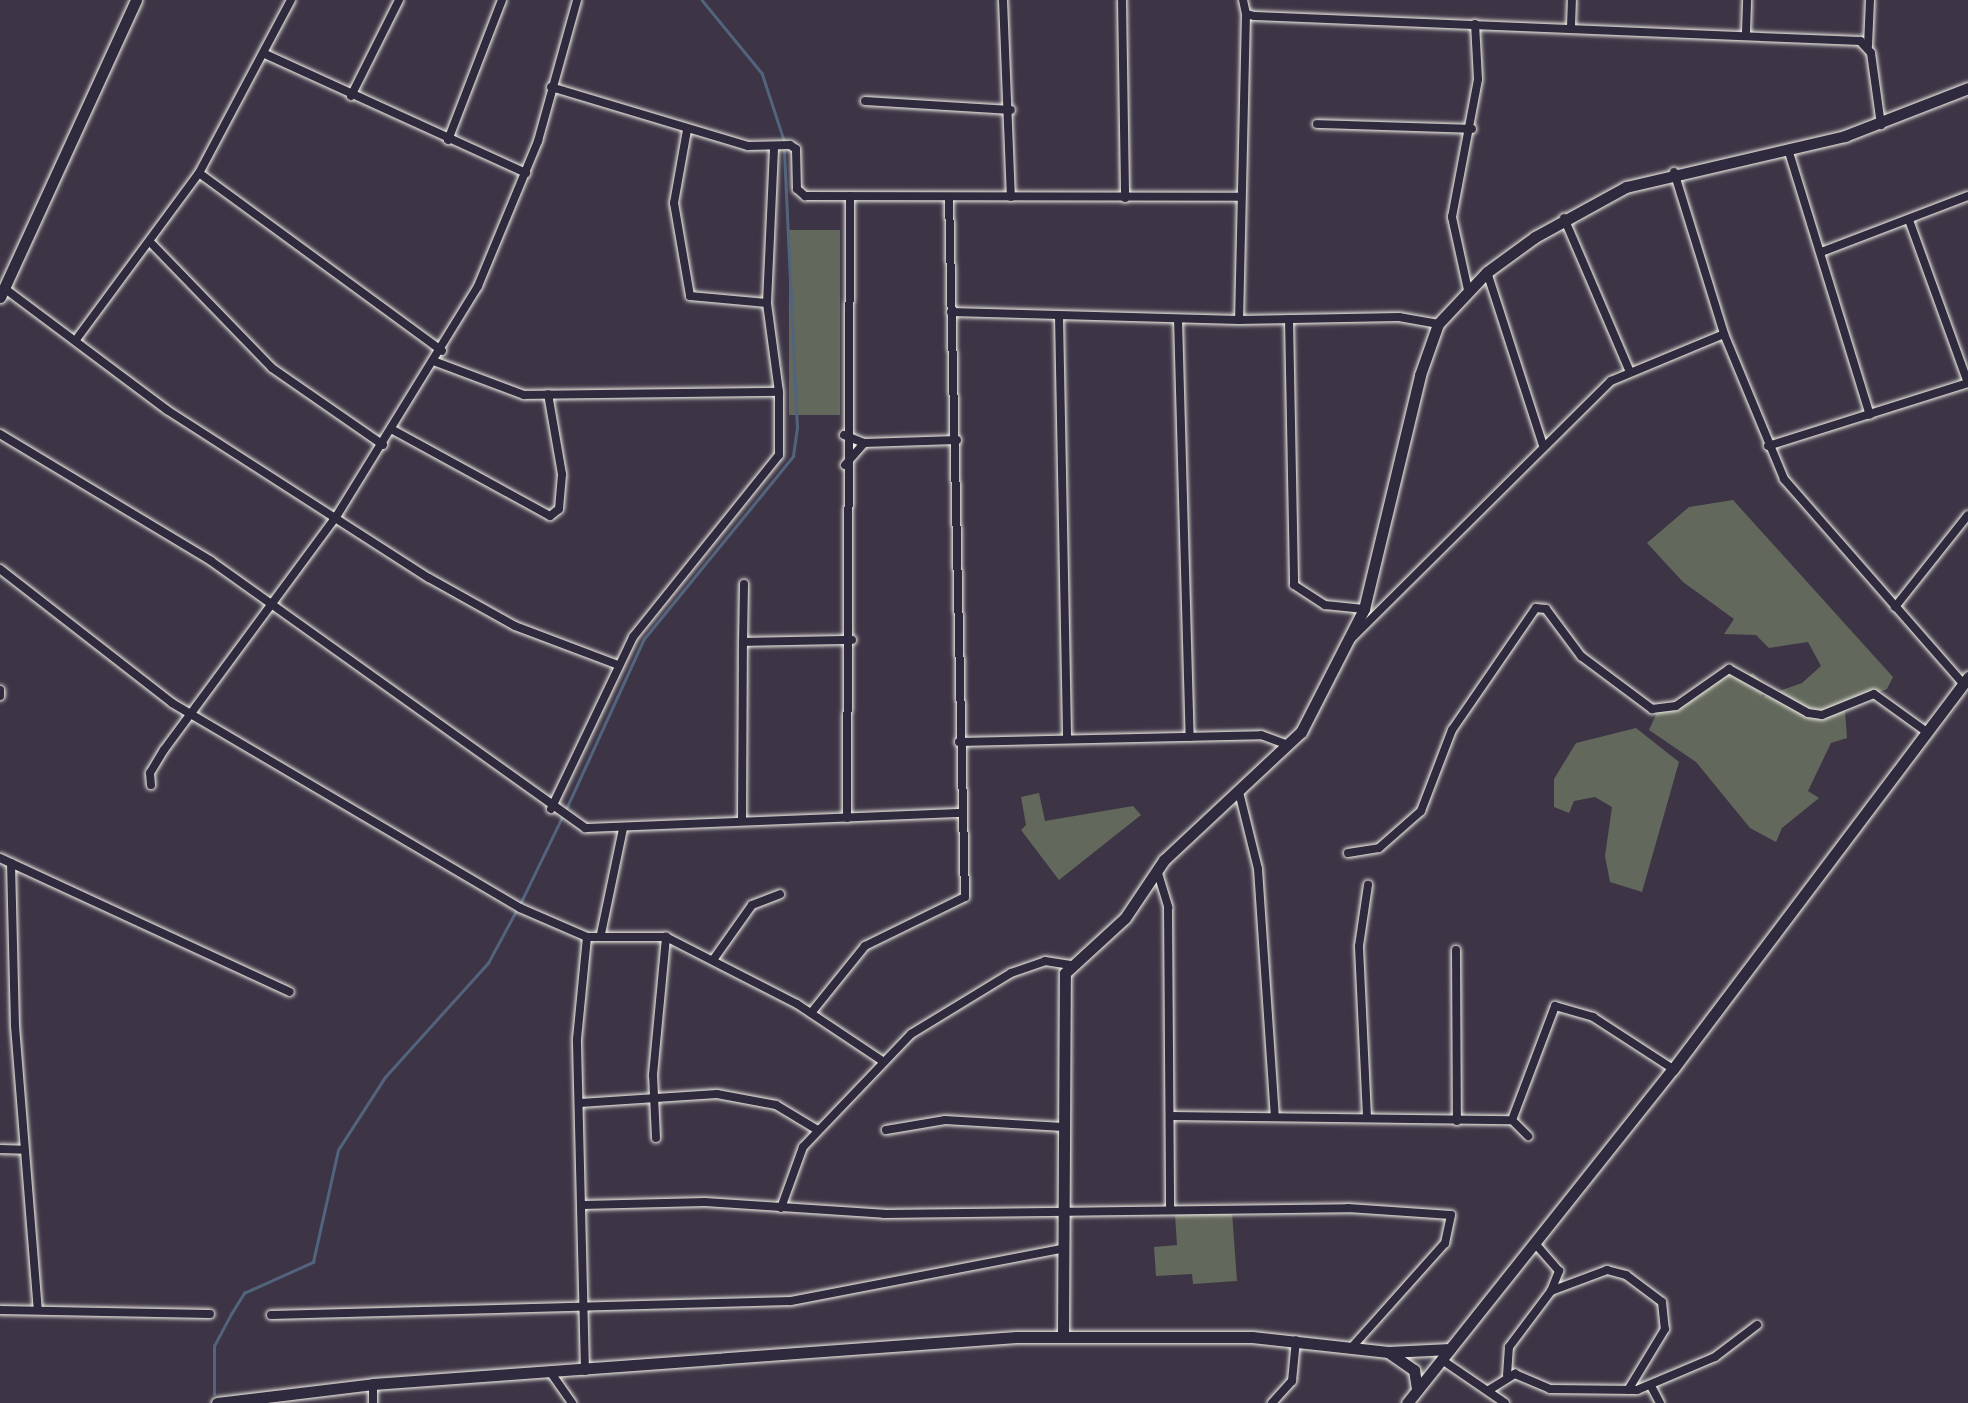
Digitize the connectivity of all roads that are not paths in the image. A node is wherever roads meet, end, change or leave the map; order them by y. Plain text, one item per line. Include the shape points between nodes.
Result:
1 (136, 0) edge
2 (291, 0) edge
3 (399, 0) edge
4 (502, 0) edge
5 (577, 0) edge
6 (1003, 0) edge
7 (1122, 0) edge
8 (1243, 0) edge
9 (1572, 0) edge
10 (1747, 0) edge
11 (1870, 0) edge
12 (1246, 14) junction
13 (1475, 24) junction
14 (1571, 26) junction
15 (1746, 32) junction
16 (1868, 46) junction
17 (266, 54) junction
18 (551, 87) junction
19 (1968, 88) edge
20 (351, 96) junction
21 (865, 102) dead end
22 (1011, 110) junction
23 (1317, 124) dead end
24 (1881, 125) junction
25 (1472, 129) junction
26 (688, 130) junction
27 (448, 140) junction
28 (782, 147) junction
29 (1788, 149) junction
30 (1674, 172) junction
31 (199, 173) junction
32 (526, 173) junction
33 (850, 196) junction
34 (949, 196) junction
35 (1968, 196) edge
36 (1011, 197) junction
37 (1238, 197) junction
38 (1125, 198) junction
39 (1564, 218) junction
40 (1909, 220) junction
41 (152, 243) junction
42 (1824, 251) junction
43 (1487, 272) junction
44 (1468, 290) junction
45 (2, 293) edge
46 (767, 303) junction
47 (952, 312) junction
48 (1059, 316) junction
49 (1178, 319) junction
50 (1289, 319) junction
51 (1238, 320) junction
52 (1438, 324) junction
53 (1724, 334) junction
54 (78, 338) junction
55 (442, 351) junction
56 (436, 362) junction
57 (1629, 370) junction
58 (1968, 383) edge
59 (779, 392) junction
60 (548, 394) junction
61 (1870, 415) junction
62 (393, 430) junction
63 (0, 434) edge
64 (844, 435) junction
65 (957, 440) junction
66 (864, 443) junction
67 (1543, 445) junction
68 (383, 446) junction
69 (1768, 446) junction
70 (845, 465) junction
71 (1968, 515) edge
72 (336, 517) junction
73 (0, 569) edge
74 (744, 584) dead end
75 (275, 606) junction
76 (1895, 606) junction
77 (1364, 610) junction
78 (1352, 639) junction
79 (852, 640) junction
80 (742, 642) junction
81 (618, 665) junction
82 (1965, 679) edge
83 (195, 714) junction
84 (1924, 730) junction
85 (1190, 737) junction
86 (1068, 740) junction
87 (959, 742) junction
88 (1290, 746) junction
89 (151, 786) dead end
90 (1239, 792) junction
91 (553, 811) junction
92 (960, 813) junction
93 (848, 818) junction
94 (742, 821) junction
95 (623, 829) junction
96 (1348, 853) dead end
97 (0, 858) edge
98 (12, 863) junction
99 (1157, 870) junction
100 (1368, 885) dead end
101 (780, 894) dead end
102 (601, 934) junction
103 (587, 937) junction
104 (666, 937) junction
105 (1456, 950) dead end
106 (713, 960) junction
107 (1071, 965) junction
108 (290, 992) dead end
109 (811, 1012) junction
110 (881, 1060) junction
111 (1673, 1069) junction
112 (652, 1098) junction
113 (580, 1103) junction
114 (1170, 1116) junction
115 (1276, 1116) junction
116 (1367, 1117) junction
117 (1512, 1120) junction
118 (1458, 1121) junction
119 (1062, 1127) junction
120 (816, 1129) junction
121 (886, 1130) dead end
122 (1528, 1136) dead end
123 (656, 1138) dead end
124 (0, 1149) edge
125 (24, 1150) junction
126 (583, 1205) junction
127 (782, 1208) junction
128 (1061, 1209) junction
129 (1170, 1210) junction
130 (1535, 1243) junction
131 (1060, 1249) junction
132 (1552, 1291) junction
133 (580, 1309) junction
134 (0, 1310) edge
135 (38, 1310) junction
136 (210, 1314) dead end
137 (271, 1315) dead end
138 (1756, 1325) dead end
139 (1063, 1336) junction
140 (1296, 1340) junction
141 (1353, 1346) junction
142 (1388, 1352) junction
143 (1446, 1354) junction
144 (585, 1371) junction
145 (551, 1373) junction
146 (1507, 1375) junction
147 (373, 1384) junction
148 (1652, 1386) junction
149 (1417, 1390) junction
150 (1489, 1390) junction
151 (1628, 1390) junction
152 (217, 1403) edge
153 (373, 1403) edge
154 (572, 1403) edge
155 (1272, 1403) edge
156 (1409, 1403) edge
157 (1505, 1403) edge
158 (1660, 1403) edge

1 - 45 street
2 - 17 street
3 - 20 street
4 - 27 street
5 - 18 street
6 - 22 street
7 - 38 street
8 - 12 street
9 - 14 street
10 - 15 street
11 - 16 street
12 - 13 street
12 - 37 street
13 - 14 street
13 - 25 street
14 - 15 street
15 - 16 street via 1815,34
16 - 24 street
17 - 20 street
17 - 31 street
18 - 26 street via 624,104
18 - 32 street
19 - 24 street
20 - 27 street
21 - 22 street
22 - 36 street
23 - 25 street
24 - 29 street
25 - 44 street via 1452,216
26 - 28 street
26 - 46 street via 674,202 686,292
27 - 32 street
28 - 33 street via 796,149 800,194
28 - 46 street
29 - 30 street
29 - 42 street
30 - 39 street
30 - 53 street
31 - 41 street
31 - 55 street
32 - 55 street
33 - 34 street
33 - 64 street
34 - 36 street
34 - 47 street
35 - 40 street
36 - 38 street
37 - 38 street
37 - 51 street
39 - 43 street
39 - 57 street
40 - 42 street
40 - 58 street
41 - 54 street
41 - 68 street via 272,368
42 - 61 street
43 - 44 street
43 - 67 street
44 - 52 street
45 - 54 street
46 - 59 street
47 - 48 street
47 - 65 street
48 - 49 street
48 - 86 street
49 - 51 street
49 - 85 street
50 - 51 street
50 - 52 street
50 - 77 street via 1294,586 1325,604
52 - 77 street
53 - 57 street
53 - 69 street
54 - 72 street via 167,410
55 - 56 street
56 - 60 street via 510,393
56 - 62 street
57 - 67 street
58 - 61 street
59 - 60 street
59 - 81 street via 782,444 774,466 643,624
60 - 62 street via 562,474 559,509 550,516
61 - 69 street
62 - 68 street
63 - 75 street
64 - 66 street
64 - 70 street
65 - 66 street
65 - 87 street
66 - 70 street
67 - 78 street
68 - 72 street
69 - 76 street via 1793,490
70 - 79 street
71 - 76 street
72 - 75 street
72 - 81 street via 515,626
73 - 83 street via 90,634 146,685
74 - 80 street
75 - 83 street
75 - 91 street
76 - 82 street
77 - 78 street
78 - 88 street
79 - 80 street
79 - 93 street
80 - 94 street
81 - 91 street
82 - 84 street
83 - 89 street via 150,773
83 - 103 street via 520,908
84 - 96 street via 1874,694 1822,715 1808,714 1729,669 1676,706 1652,709 1581,656 1546,609 1536,608 1452,730 1421,812 1380,848
84 - 111 street
85 - 86 street
85 - 88 street via 1261,735
86 - 87 street
87 - 92 street
88 - 90 street
90 - 99 street
90 - 115 street via 1258,870
91 - 95 street via 585,828
92 - 93 street
92 - 109 street via 962,903 865,946
93 - 94 street
94 - 95 street
95 - 102 street
97 - 98 street
98 - 108 street
98 - 125 street
99 - 107 street via 1125,918
99 - 114 street via 1168,907
100 - 116 street via 1359,946
101 - 106 street via 752,905
102 - 103 street
102 - 104 street
103 - 113 street via 577,1039
104 - 106 street
104 - 112 street
105 - 118 street
106 - 109 street
107 - 110 street via 1045,961 1011,973
107 - 119 street via 1062,991
109 - 110 street
110 - 120 street
111 - 117 street via 1592,1017 1555,1006
111 - 130 street
112 - 113 street
112 - 120 street via 700,1093 765,1102
112 - 123 street
113 - 126 street
114 - 115 street
114 - 129 street
115 - 116 street
116 - 118 street
117 - 118 street
117 - 122 street
119 - 121 street via 945,1120
119 - 128 street
120 - 127 street via 796,1159
124 - 125 street
125 - 135 street
126 - 127 street
126 - 133 street
127 - 128 street via 884,1214
128 - 129 street
128 - 131 street
129 - 141 street via 1401,1208 1451,1215 1445,1243
130 - 132 street via 1558,1265
130 - 143 street
131 - 133 street via 791,1301
131 - 139 street
132 - 146 street via 1514,1335
132 - 151 street via 1596,1271 1618,1271 1662,1302 1665,1329
133 - 137 street
133 - 144 street
134 - 135 street
135 - 136 street
138 - 148 street via 1714,1357
139 - 140 street
139 - 144 street
140 - 141 street
140 - 155 street via 1292,1381
141 - 142 street
142 - 143 street
142 - 149 street via 1414,1370
143 - 149 street
143 - 150 street
144 - 145 street
145 - 147 street
145 - 154 street
146 - 150 street
146 - 151 street via 1550,1389
147 - 152 street
147 - 153 street
148 - 151 street
148 - 158 street
149 - 156 street
150 - 157 street

